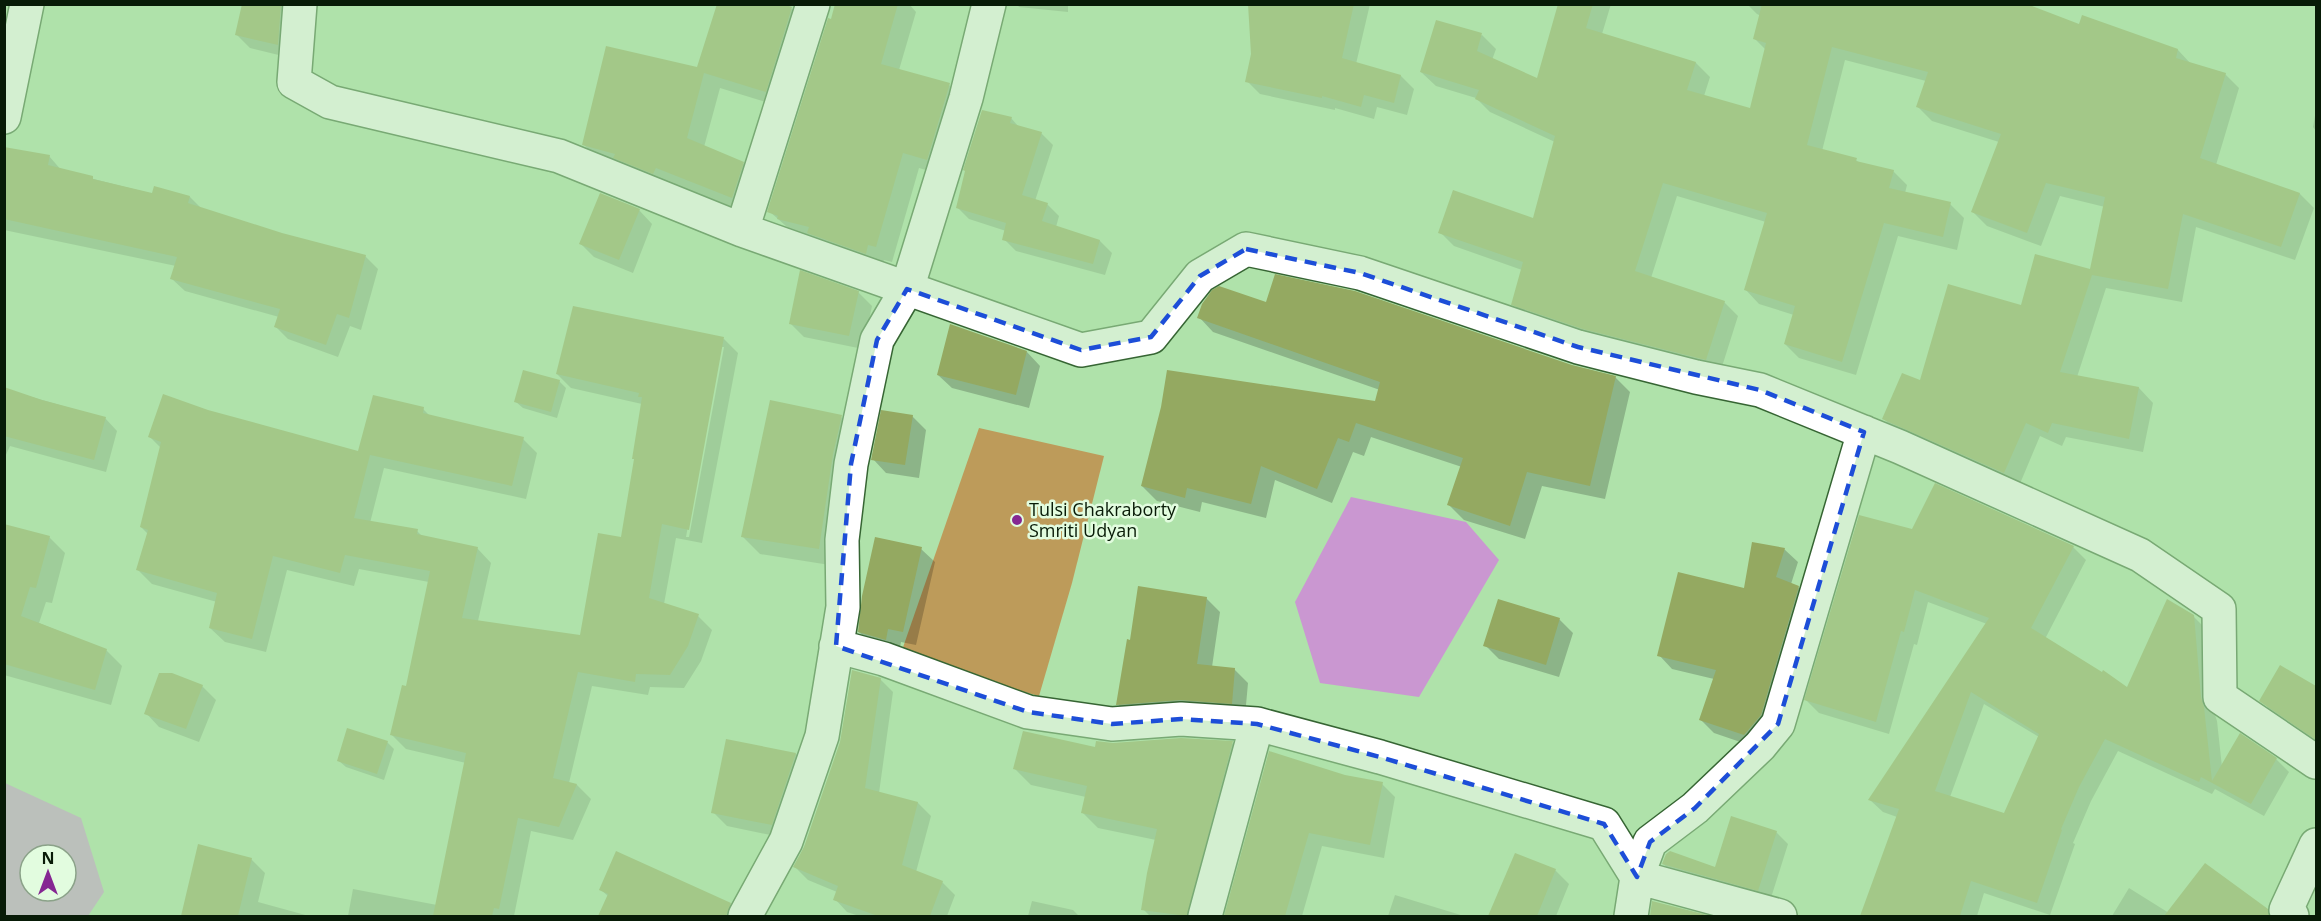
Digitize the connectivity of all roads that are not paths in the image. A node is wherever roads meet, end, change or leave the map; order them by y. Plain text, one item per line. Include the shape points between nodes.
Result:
1 (27, 4) edge
2 (300, 4) edge
3 (813, 4) edge
4 (989, 4) edge
5 (4, 117) edge
6 (742, 230) junction
7 (907, 289) junction
8 (1864, 432) junction
9 (836, 646) junction
10 (1257, 724) junction
11 (2316, 762) edge
12 (2316, 845) edge
13 (1637, 877) junction
14 (745, 916) edge
15 (1204, 916) edge
16 (1631, 916) edge
17 (1780, 916) edge
18 (2292, 916) edge

1 - 5 street
2 - 6 street via 294,81 330,102 559,156
3 - 6 street
4 - 7 street via 966,98
6 - 7 street
7 - 8 street via 1081,350 1151,337 1200,276 1246,249 1360,273 1578,347 1760,390
7 - 9 street via 877,340 850,464 842,540 843,607
8 - 11 street via 2140,555 2219,609 2220,697
8 - 13 street via 1778,724 1695,808 1650,843
9 - 10 street via 884,659 1028,712 1112,724 1181,719
9 - 14 street via 819,747 786,841
10 - 13 street via 1604,824
10 - 15 street
12 - 18 street via 2286,910
13 - 16 street
13 - 17 street

